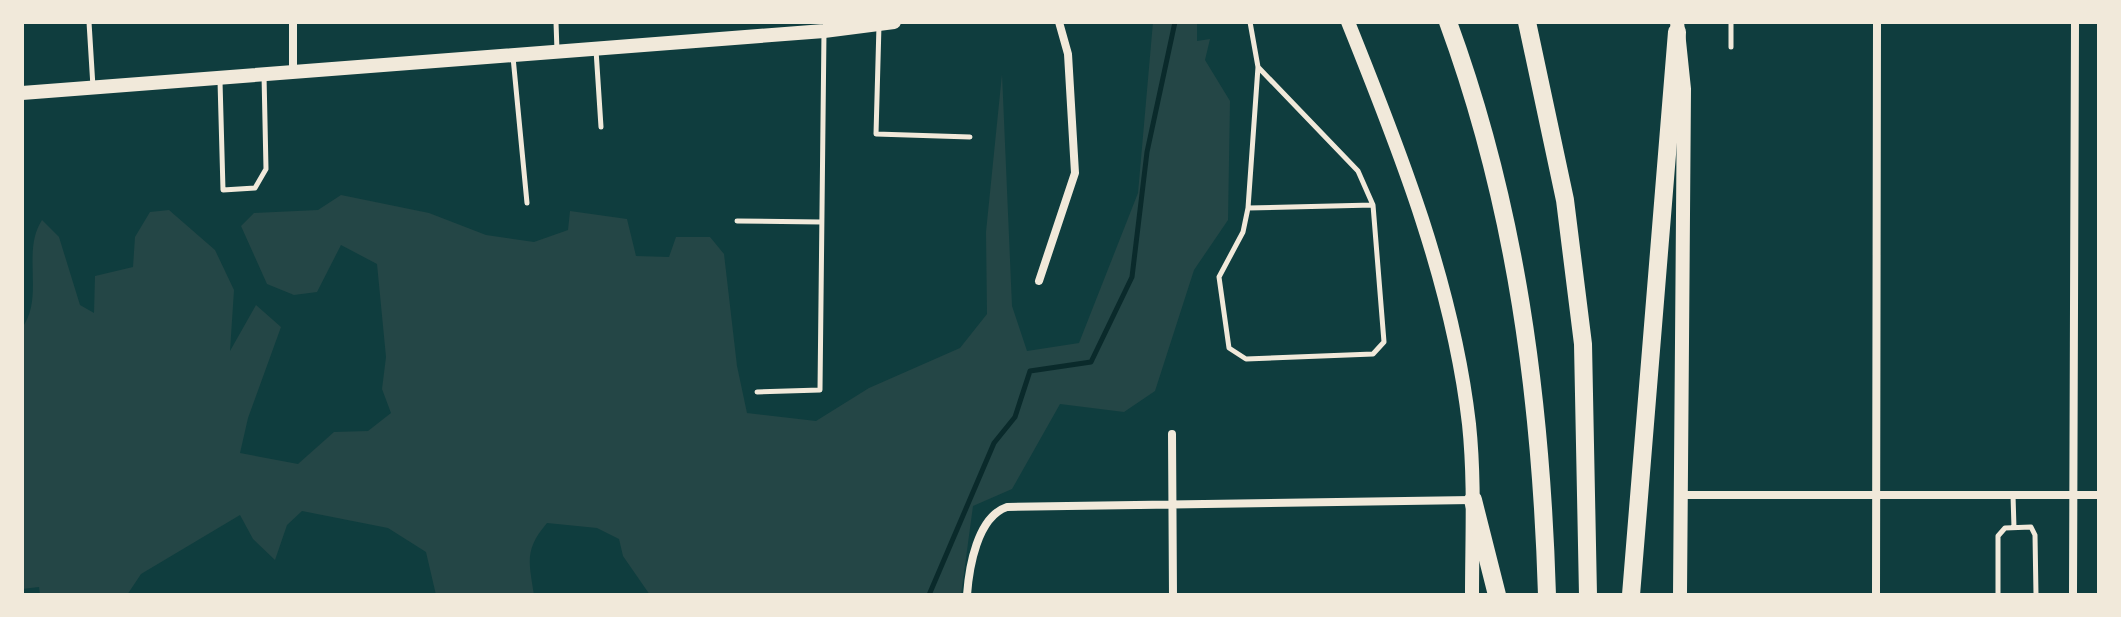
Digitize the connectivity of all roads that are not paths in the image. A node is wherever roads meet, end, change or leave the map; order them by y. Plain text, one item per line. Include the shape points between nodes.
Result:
1 (89, 22) edge
2 (293, 22) edge
3 (556, 22) edge
4 (1059, 22) edge
5 (1250, 22) edge
6 (1348, 22) edge
7 (1527, 22) edge
8 (1538, 22) edge
9 (1731, 22) edge
10 (1877, 22) edge
11 (2075, 22) edge
12 (886, 23) edge
13 (1448, 24) edge
14 (1677, 27) edge
15 (824, 31) junction
16 (1731, 47) dead end
17 (596, 49) junction
18 (557, 52) junction
19 (512, 56) junction
20 (1258, 67) junction
21 (293, 72) junction
22 (264, 74) junction
23 (220, 78) junction
24 (93, 88) junction
25 (22, 93) edge
26 (601, 127) dead end
27 (970, 137) dead end
28 (1556, 153) junction
29 (527, 203) dead end
30 (1373, 205) junction
31 (1248, 208) junction
32 (737, 221) dead end
33 (821, 222) junction
34 (1039, 281) dead end
35 (757, 392) dead end
36 (1172, 434) dead end
37 (1682, 495) junction
38 (1875, 495) junction
39 (2013, 495) junction
40 (2073, 495) junction
41 (2099, 495) edge
42 (1473, 500) junction
43 (1172, 504) junction
44 (2014, 528) junction
45 (967, 595) edge
46 (1173, 595) edge
47 (1472, 595) edge
48 (1497, 595) edge
49 (1547, 595) edge
50 (1588, 595) edge
51 (1631, 595) edge
52 (1680, 595) edge
53 (1876, 595) edge
54 (1998, 595) edge
55 (2036, 595) edge
56 (2073, 595) edge

1 - 24 lane
2 - 21 street
3 - 18 lane
4 - 34 street via 1068,54 1075,173
5 - 20 lane
6 - 42 main road via 1411,186 1447,311 1468,422
7 - 28 highway
8 - 28 highway
9 - 16 lane
10 - 38 street
11 - 40 street
12 - 15 main road
12 - 27 lane via 876,134
13 - 49 highway via 1486,137 1519,278 1539,433
14 - 37 main road via 1684,89
14 - 51 highway
15 - 17 main road
15 - 33 lane
17 - 18 main road
17 - 26 lane
18 - 19 main road
19 - 21 main road
19 - 29 lane
20 - 30 lane via 1358,171
20 - 31 lane
21 - 22 main road
22 - 23 main road
22 - 23 lane via 266,169 255,188 242,190 223,190
23 - 24 main road
24 - 25 main road
28 - 50 highway via 1583,344
30 - 31 lane
30 - 31 lane via 1384,342 1373,354 1246,359 1229,348 1219,277 1243,232
32 - 33 lane
33 - 35 lane via 820,390
36 - 43 street
37 - 38 street
37 - 52 main road
38 - 39 street
38 - 53 street
39 - 40 street
39 - 44 lane
40 - 41 street
40 - 56 street
42 - 43 street
42 - 47 main road
42 - 48 highway
43 - 45 street via 1001,509 991,517 977,546
43 - 46 street
44 - 54 lane via 2005,528 1998,536
44 - 55 lane via 2031,527 2035,535

